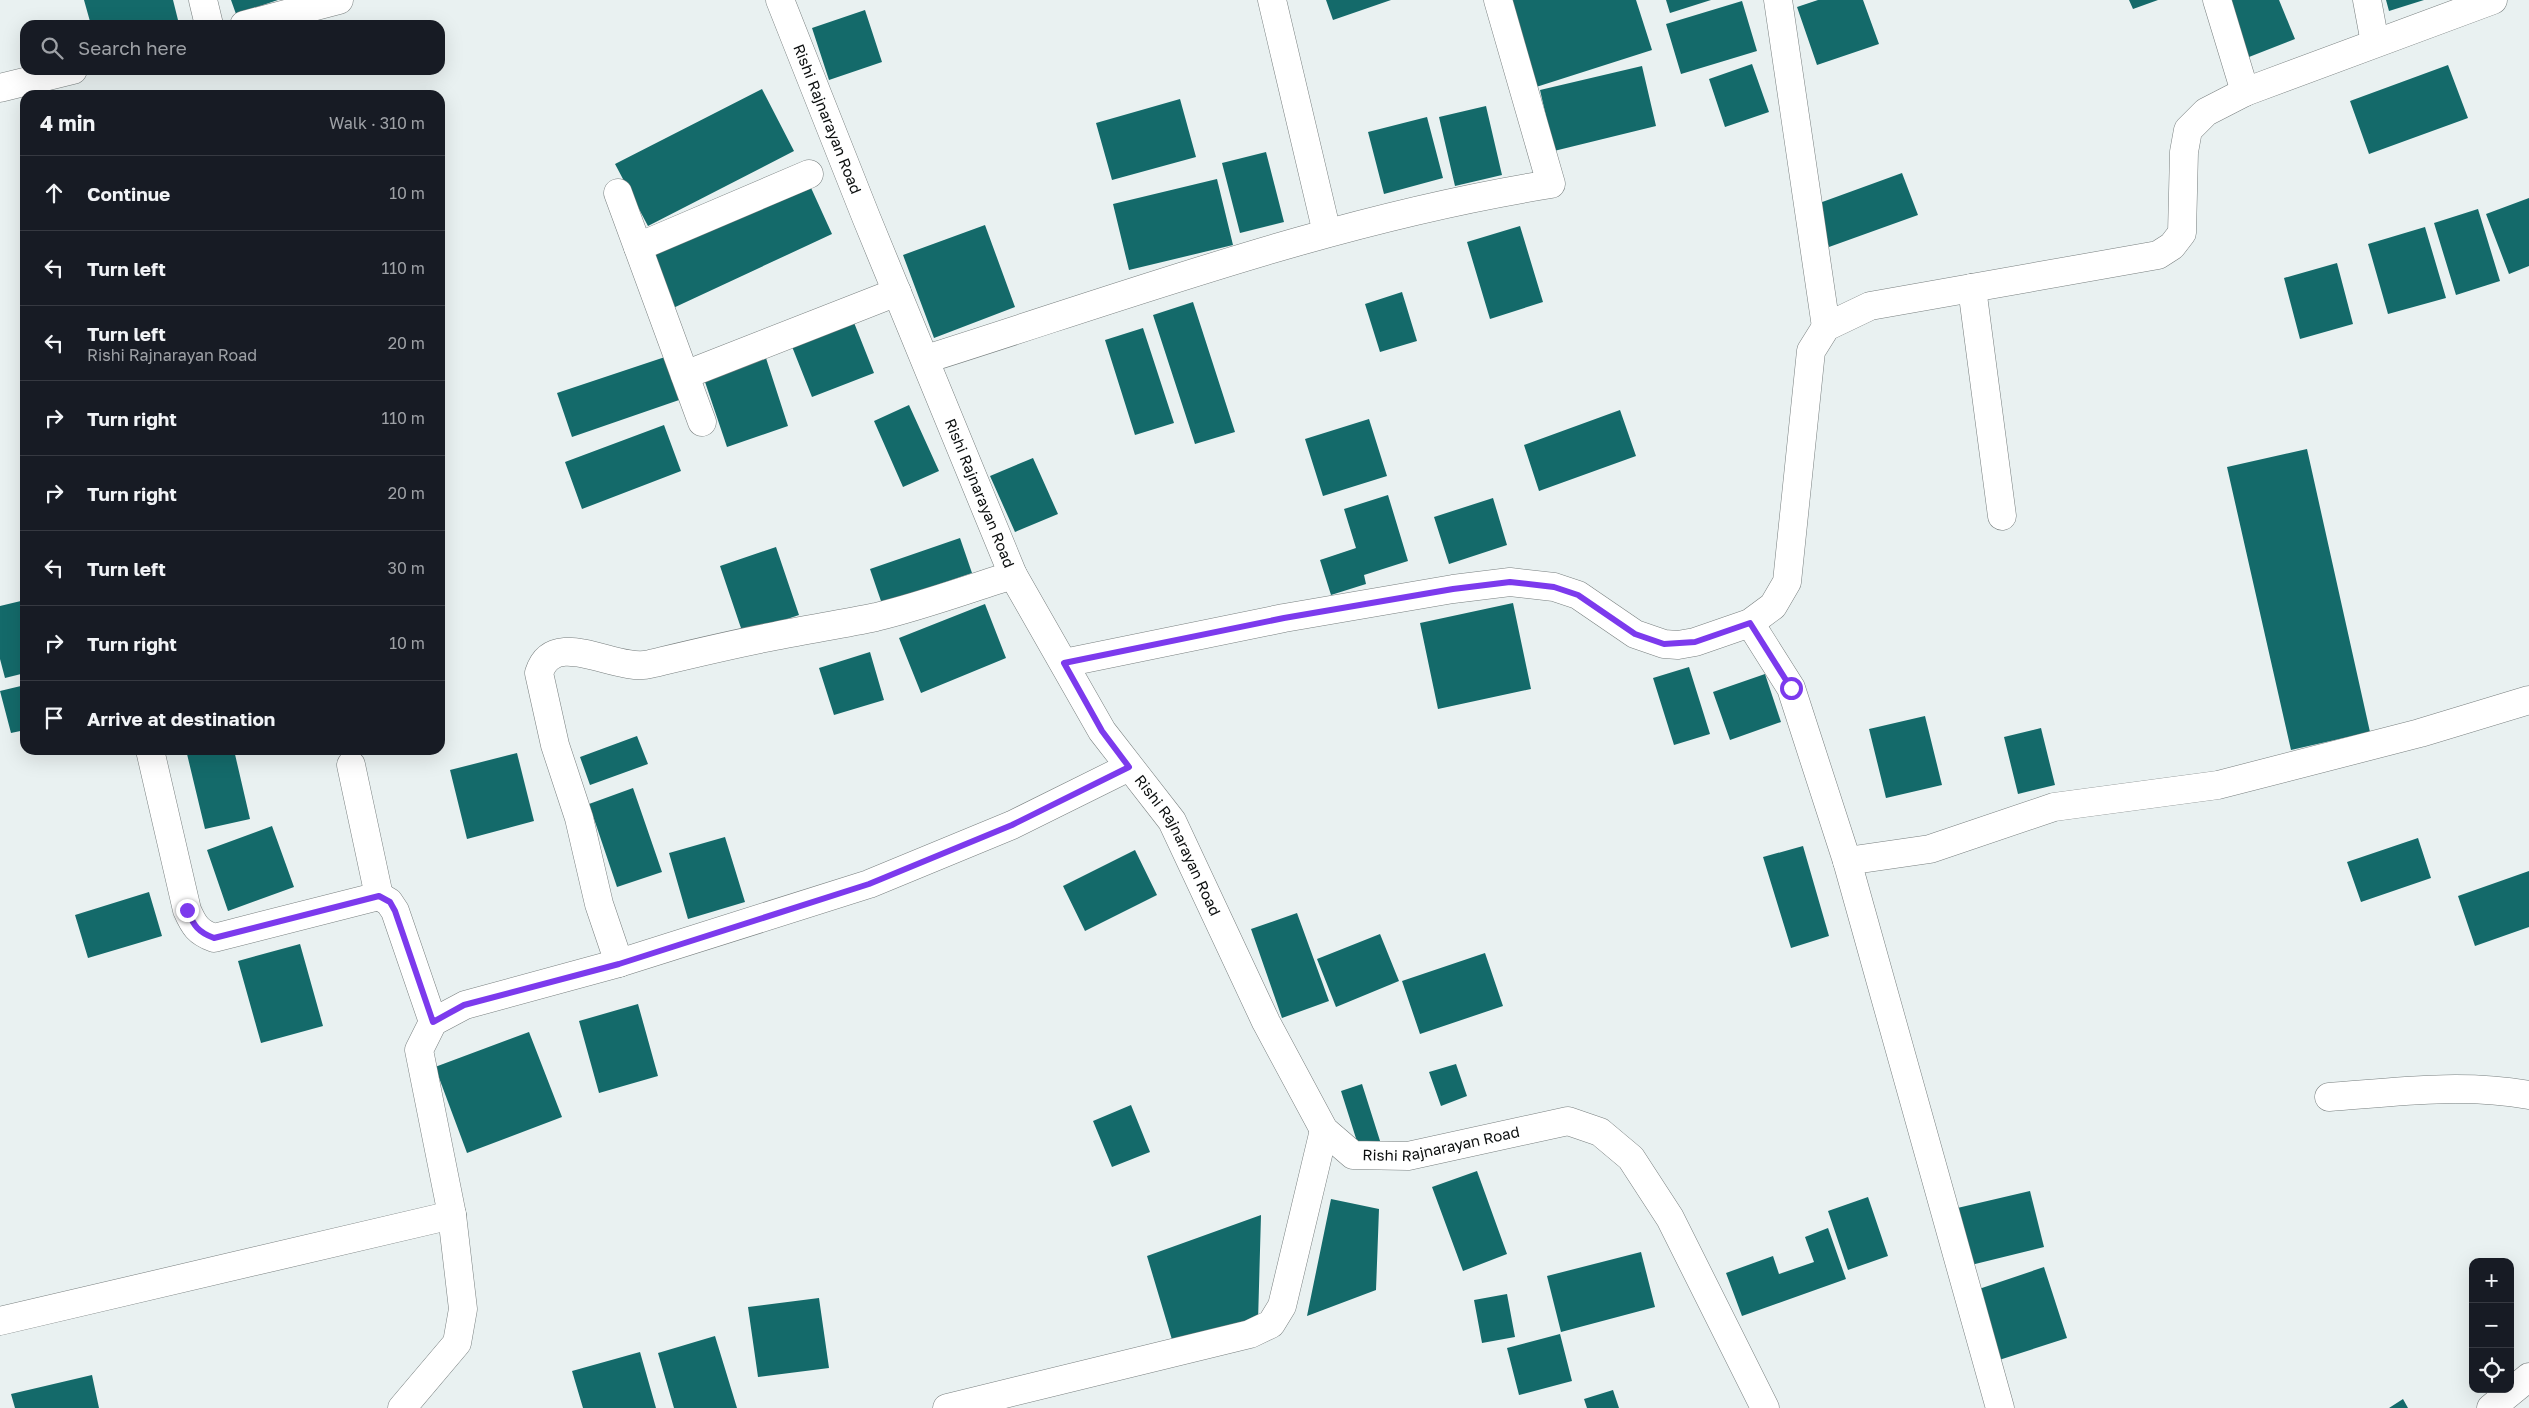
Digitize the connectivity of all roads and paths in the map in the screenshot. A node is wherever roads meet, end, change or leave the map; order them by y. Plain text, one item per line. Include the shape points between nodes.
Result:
1 (203, 0) edge
2 (339, 0) edge
3 (780, 0) edge
4 (1272, 0) edge
5 (1498, 0) edge
6 (1778, 0) edge
7 (2217, 0) edge
8 (2367, 0) edge
9 (2493, 0) edge
10 (208, 20) edge
11 (263, 20) edge
12 (2375, 43) junction
13 (52, 75) edge
14 (0, 88) edge
15 (2246, 92) junction
16 (809, 174) dead end
17 (618, 194) dead end
18 (1327, 232) junction
19 (638, 247) junction
20 (1972, 288) junction
21 (897, 292) junction
22 (1826, 327) junction
23 (926, 359) junction
24 (685, 375) junction
25 (702, 422) dead end
26 (2002, 516) dead end
27 (1013, 575) junction
28 (1750, 623) junction
29 (1064, 663) junction
30 (2529, 700) edge
31 (151, 755) edge
32 (351, 766) dead end
33 (1129, 767) junction
34 (1847, 860) junction
35 (379, 896) junction
36 (619, 964) junction
37 (433, 1022) junction
38 (2529, 1095) edge
39 (2328, 1097) dead end
40 (1324, 1130) junction
41 (452, 1215) junction
42 (0, 1321) edge
43 (2529, 1377) edge
44 (402, 1408) edge
45 (947, 1408) edge
46 (1765, 1408) edge
47 (2000, 1408) edge
48 (2491, 1408) edge

1 - 10 street
2 - 11 street
3 - 21 street, Rishi Rajnarayan Road
4 - 18 street
5 - 18 street via 1551,184 1497,193
6 - 22 street
7 - 15 street
8 - 12 street
9 - 12 street
12 - 15 street
13 - 14 street
15 - 20 street via 2206,112 2188,130 2184,152 2182,233 2172,246 2158,255
16 - 19 street
17 - 19 street
18 - 23 street
19 - 24 street
20 - 22 street via 1870,306
20 - 26 street
21 - 23 street, Rishi Rajnarayan Road
21 - 24 street
22 - 28 street via 1811,351 1787,582 1773,606
23 - 27 street, Rishi Rajnarayan Road
24 - 25 street
27 - 29 street, Rishi Rajnarayan Road
27 - 36 street via 877,616 643,666 618,664 577,651 554,653 542,661 538,673 555,745 579,818 599,904
28 - 29 street via 1695,642 1664,644 1635,634 1578,595 1554,587 1510,582 1284,618
28 - 34 street via 1791,688
29 - 33 street, Rishi Rajnarayan Road via 1102,731
30 - 34 street via 2420,733 2227,782 2054,807 1930,849
31 - 35 street via 187,910 194,926 202,934 214,938
32 - 35 street
33 - 36 street via 1012,825 869,884
33 - 40 street, Rishi Rajnarayan Road via 1172,821 1266,1022
34 - 47 street
35 - 37 street via 390,902 395,911
36 - 37 street via 464,1005
37 - 41 street via 420,1050
38 - 39 street via 2496,1089 2458,1088
40 - 45 street via 1282,1306 1271,1324 1250,1334
40 - 46 street, Rishi Rajnarayan Road via 1353,1155 1408,1156 1568,1121 1600,1132 1631,1158 1670,1218
41 - 42 street
41 - 44 street via 463,1310 457,1343
43 - 48 street

